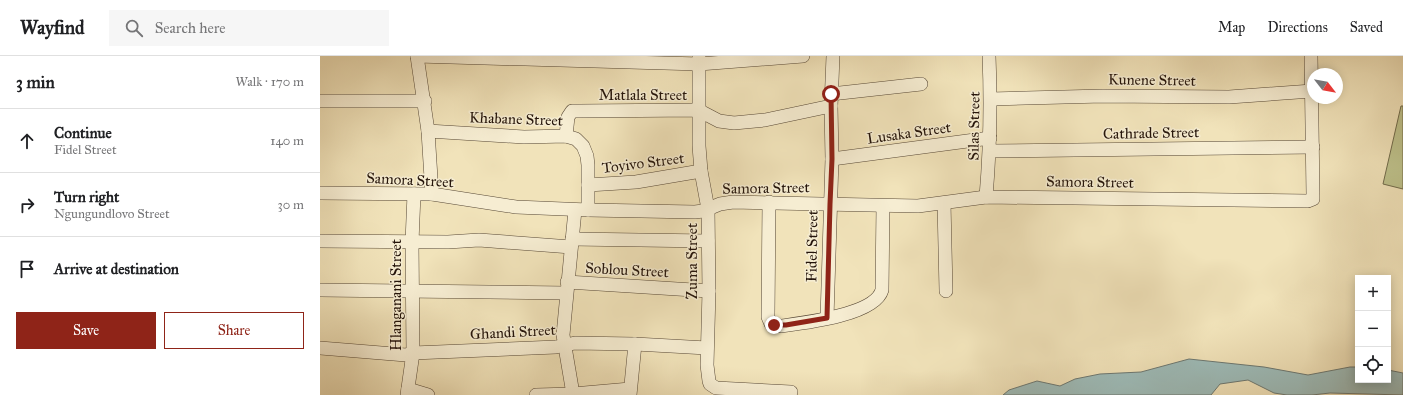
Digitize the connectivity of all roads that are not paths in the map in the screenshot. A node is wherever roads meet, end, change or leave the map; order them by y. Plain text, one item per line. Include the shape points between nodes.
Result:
1 (417, 56) edge
2 (803, 56) edge
3 (833, 56) edge
4 (989, 56) edge
5 (1312, 56) edge
6 (776, 57) edge
7 (699, 60) edge
8 (1312, 68) edge
9 (921, 84) dead end
10 (1307, 91) edge
11 (991, 99) junction
12 (831, 100) junction
13 (320, 101) edge
14 (424, 101) junction
15 (1312, 104) edge
16 (698, 110) junction
17 (428, 131) junction
18 (566, 136) junction
19 (990, 145) junction
20 (1313, 147) junction
21 (832, 159) junction
22 (701, 171) junction
23 (588, 186) junction
24 (320, 193) edge
25 (414, 194) junction
26 (432, 194) junction
27 (986, 197) junction
28 (769, 202) junction
29 (944, 203) junction
30 (830, 204) junction
31 (883, 206) junction
32 (708, 208) junction
33 (575, 210) junction
34 (588, 210) junction
35 (320, 241) edge
36 (708, 241) junction
37 (412, 242) junction
38 (572, 243) junction
39 (567, 288) junction
40 (320, 290) edge
41 (709, 291) junction
42 (946, 291) dead end
43 (412, 292) junction
44 (827, 318) junction
45 (635, 344) junction
46 (564, 345) junction
47 (320, 348) edge
48 (707, 348) junction
49 (413, 353) junction
50 (407, 392) edge
51 (630, 392) edge
52 (791, 392) dead end
53 (552, 394) edge
54 (573, 394) junction
55 (428, 395) edge
56 (536, 395) edge

1 - 7 street
1 - 14 street
2 - 6 street
3 - 12 street, Fidel Street
4 - 11 street, Silas Street
5 - 8 street
6 - 7 street
7 - 16 street, Zuma Street
9 - 12 street, Matlala Street
10 - 11 street, Kunene Street via 1229,97 1103,96
11 - 19 street, Silas Street
12 - 16 street, Matlala Street via 765,120 734,123 719,121
12 - 21 street, Fidel Street
13 - 14 street
14 - 17 street
15 - 20 street
16 - 18 street, Matlala Street via 572,111 568,117
16 - 22 street, Zuma Street
17 - 18 street, Khabane Street via 524,137
17 - 26 street
18 - 23 street, Khabane Street via 580,142 585,151
19 - 20 street, Cathrade Street
19 - 21 street, Lusaka Street
19 - 27 street, Silas Street
20 - 27 street, Samora Street via 1314,195 1311,201
21 - 30 street, Fidel Street
22 - 23 street, Toyivo Street via 636,182
22 - 32 street, Zuma Street
23 - 34 street, Khabane Street
24 - 25 street, Samora Street
25 - 26 street, Samora Street
25 - 37 street, Hlanganani Street
26 - 33 street, Samora Street via 516,207
27 - 29 street, Samora Street
28 - 30 street, Samora Street
28 - 32 street, Samora Street via 726,203
28 - 44 street via 769,321 781,326
29 - 31 street, Samora Street
29 - 42 street
30 - 31 street, Samora Street
30 - 44 street, Fidel Street
31 - 44 street via 880,294 874,302 855,311
32 - 34 street, Samora Street via 695,212
32 - 36 street, Zuma Street
33 - 34 street, Samora Street
33 - 38 street
35 - 37 street
36 - 38 street
36 - 41 street, Zuma Street
37 - 38 street via 479,240
37 - 43 street, Hlanganani Street
38 - 39 street
39 - 41 street, Soblou Street
39 - 43 street, Soblou Street
39 - 46 street
40 - 43 street, Soblou Street
41 - 48 street, Zuma Street
43 - 49 street, Hlanganani Street
45 - 46 street, Ghandi Street
45 - 48 street, Ghandi Street
45 - 51 street
46 - 49 street, Ghandi Street
46 - 54 street via 568,355
47 - 49 street, Ghandi Street
48 - 52 street, Zuma Street via 709,381 716,388
49 - 50 street, Hlanganani Street
50 - 55 street
51 - 54 street
53 - 54 street
53 - 56 street

